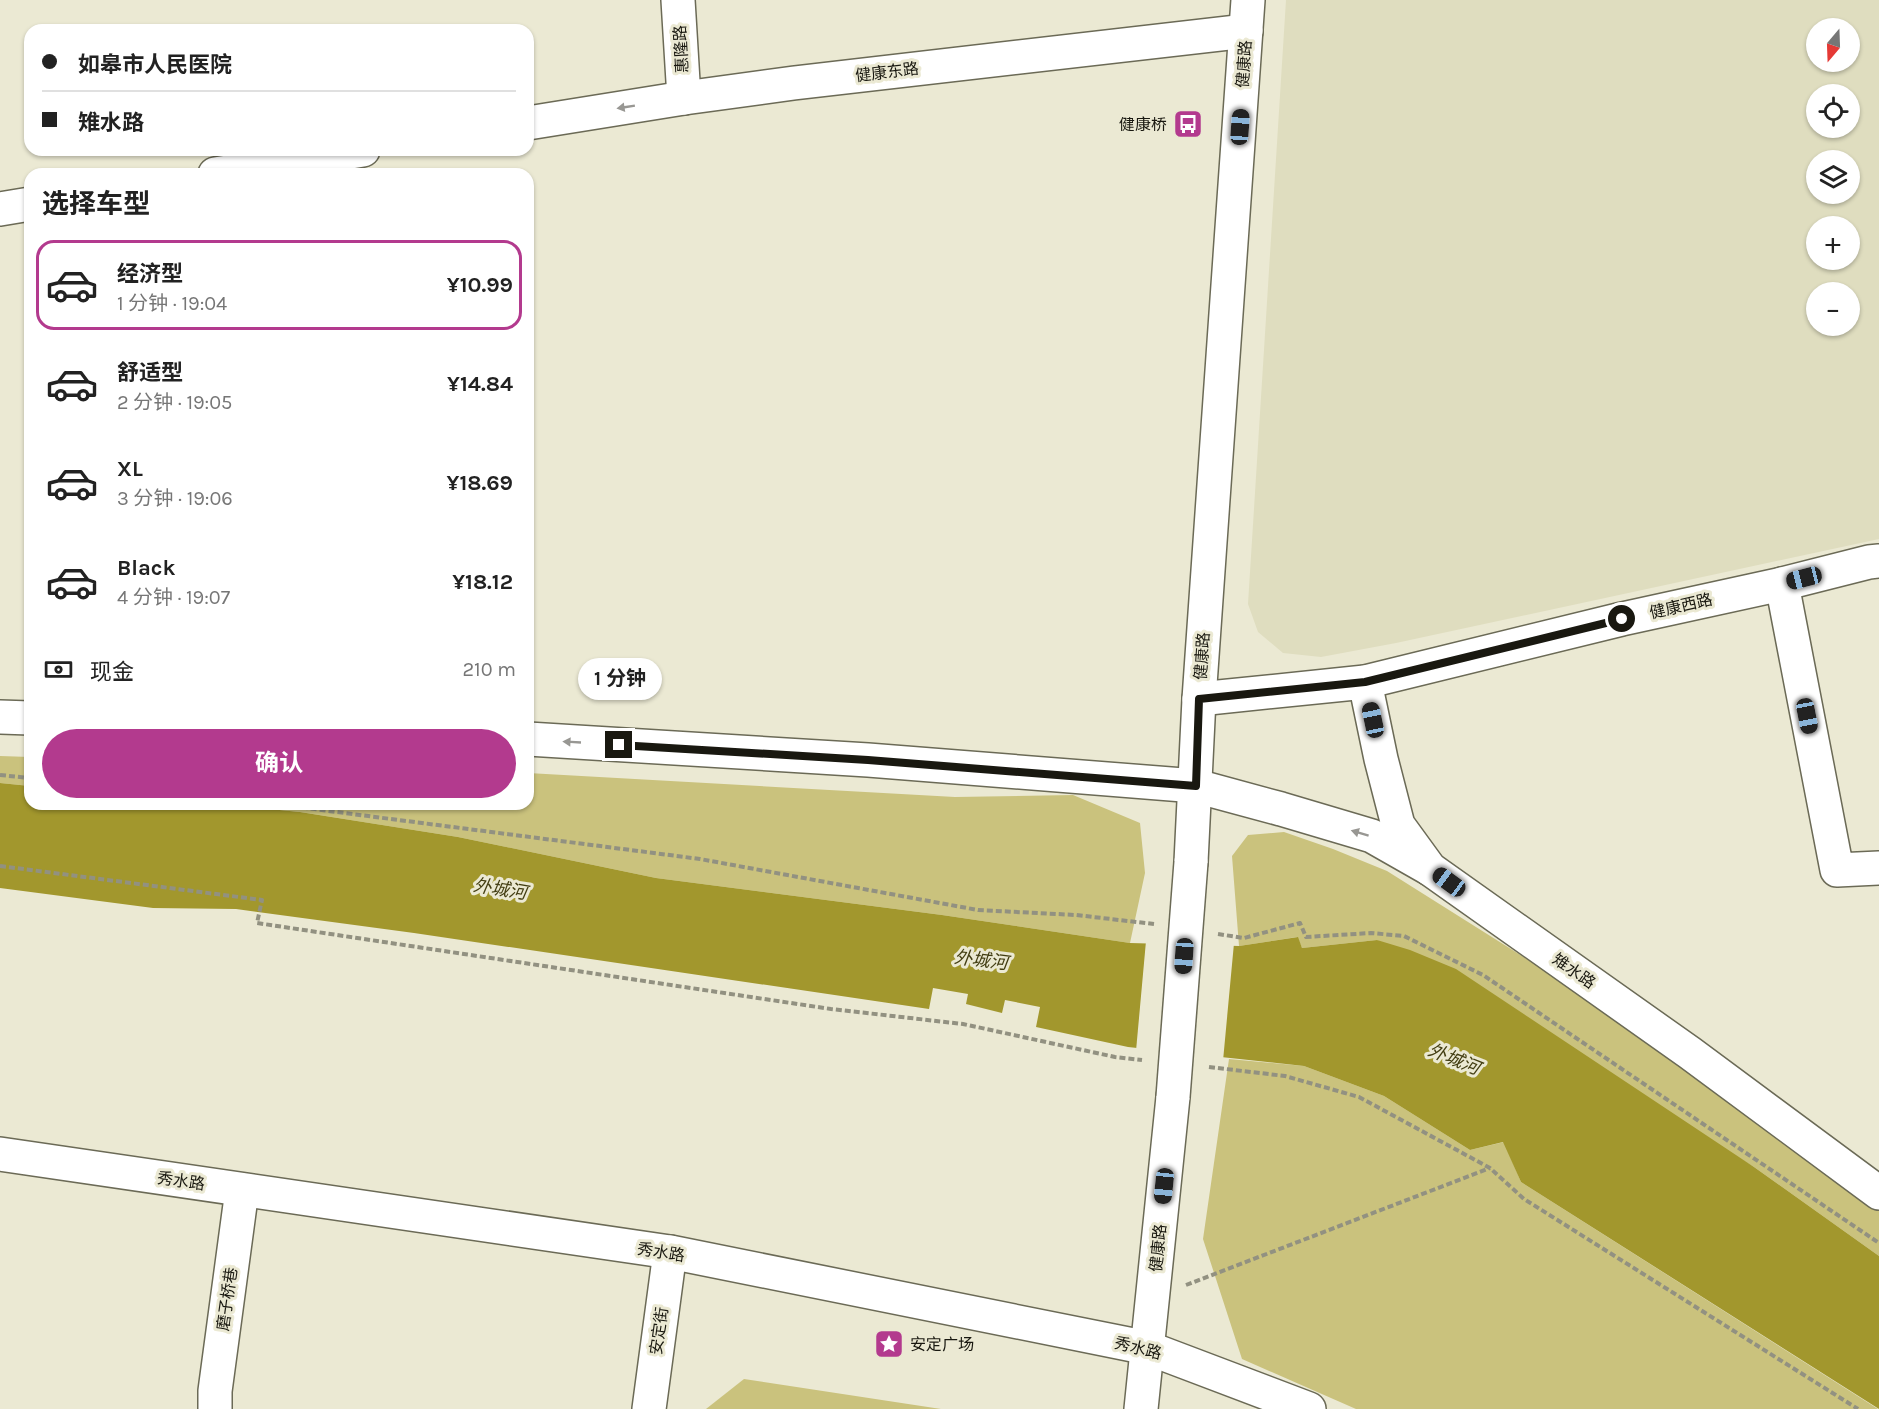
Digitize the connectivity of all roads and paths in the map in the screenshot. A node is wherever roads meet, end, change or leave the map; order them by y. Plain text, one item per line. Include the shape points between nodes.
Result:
1 (678, 0) edge
2 (1247, 15) edge
3 (684, 98) junction
4 (534, 122) edge
5 (326, 156) edge
6 (252, 168) edge
7 (24, 205) edge
8 (0, 209) edge
9 (1879, 561) edge
10 (1782, 584) junction
11 (1365, 682) junction
12 (1199, 699) junction
13 (0, 717) edge
14 (24, 718) edge
15 (534, 739) edge
16 (0, 775) edge
17 (24, 777) edge
18 (1196, 786) junction
19 (320, 810) edge
20 (0, 866) edge
21 (1430, 868) junction
22 (1879, 868) edge
23 (1157, 925) dead end
24 (1212, 933) dead end
25 (1149, 1060) dead end
26 (1205, 1067) dead end
27 (0, 1154) edge
28 (1490, 1168) junction
29 (242, 1190) junction
30 (1879, 1193) edge
31 (1879, 1243) edge
32 (670, 1252) junction
33 (1153, 1298) junction
34 (1148, 1348) junction
35 (215, 1409) edge
36 (649, 1409) edge
37 (1141, 1409) edge
38 (1309, 1409) edge
39 (1858, 1409) edge

1 - 3 street, 惠隆路
2 - 3 street, 健康东路
2 - 12 street, 健康路
3 -> 4 street, 健康东路
5 - 6 street
7 - 8 street
9 - 10 street, 健康西路
10 - 11 street, 健康西路
10 - 22 street via 1837,870
11 - 12 street, 健康西路
11 - 21 street, 雉水路 via 1398,825
12 - 18 street, 健康路
13 - 14 street
18 -> 15 street
16 - 17 path
21 -> 18 street via 1372,836
18 - 33 street, 健康路, bridge via 1173,1096
19 - 23 path via 700,859 978,910 1076,915
20 - 25 path via 262,900 257,922 831,1009 963,1024 1115,1057
21 - 30 street, 雉水路
24 - 31 path via 1244,938 1300,923 1306,937 1371,933 1404,936 1483,975
26 - 28 path via 1285,1076 1359,1097
27 - 29 street, 秀水路
28 - 33 path
28 - 39 path via 1524,1199
29 - 32 street, 秀水路
29 - 35 street, 磨子桥巷
32 - 34 street, 秀水路
32 - 36 street, 安定街
33 - 34 street, 健康路
34 - 37 street, 健康路
34 - 38 street, 秀水路

